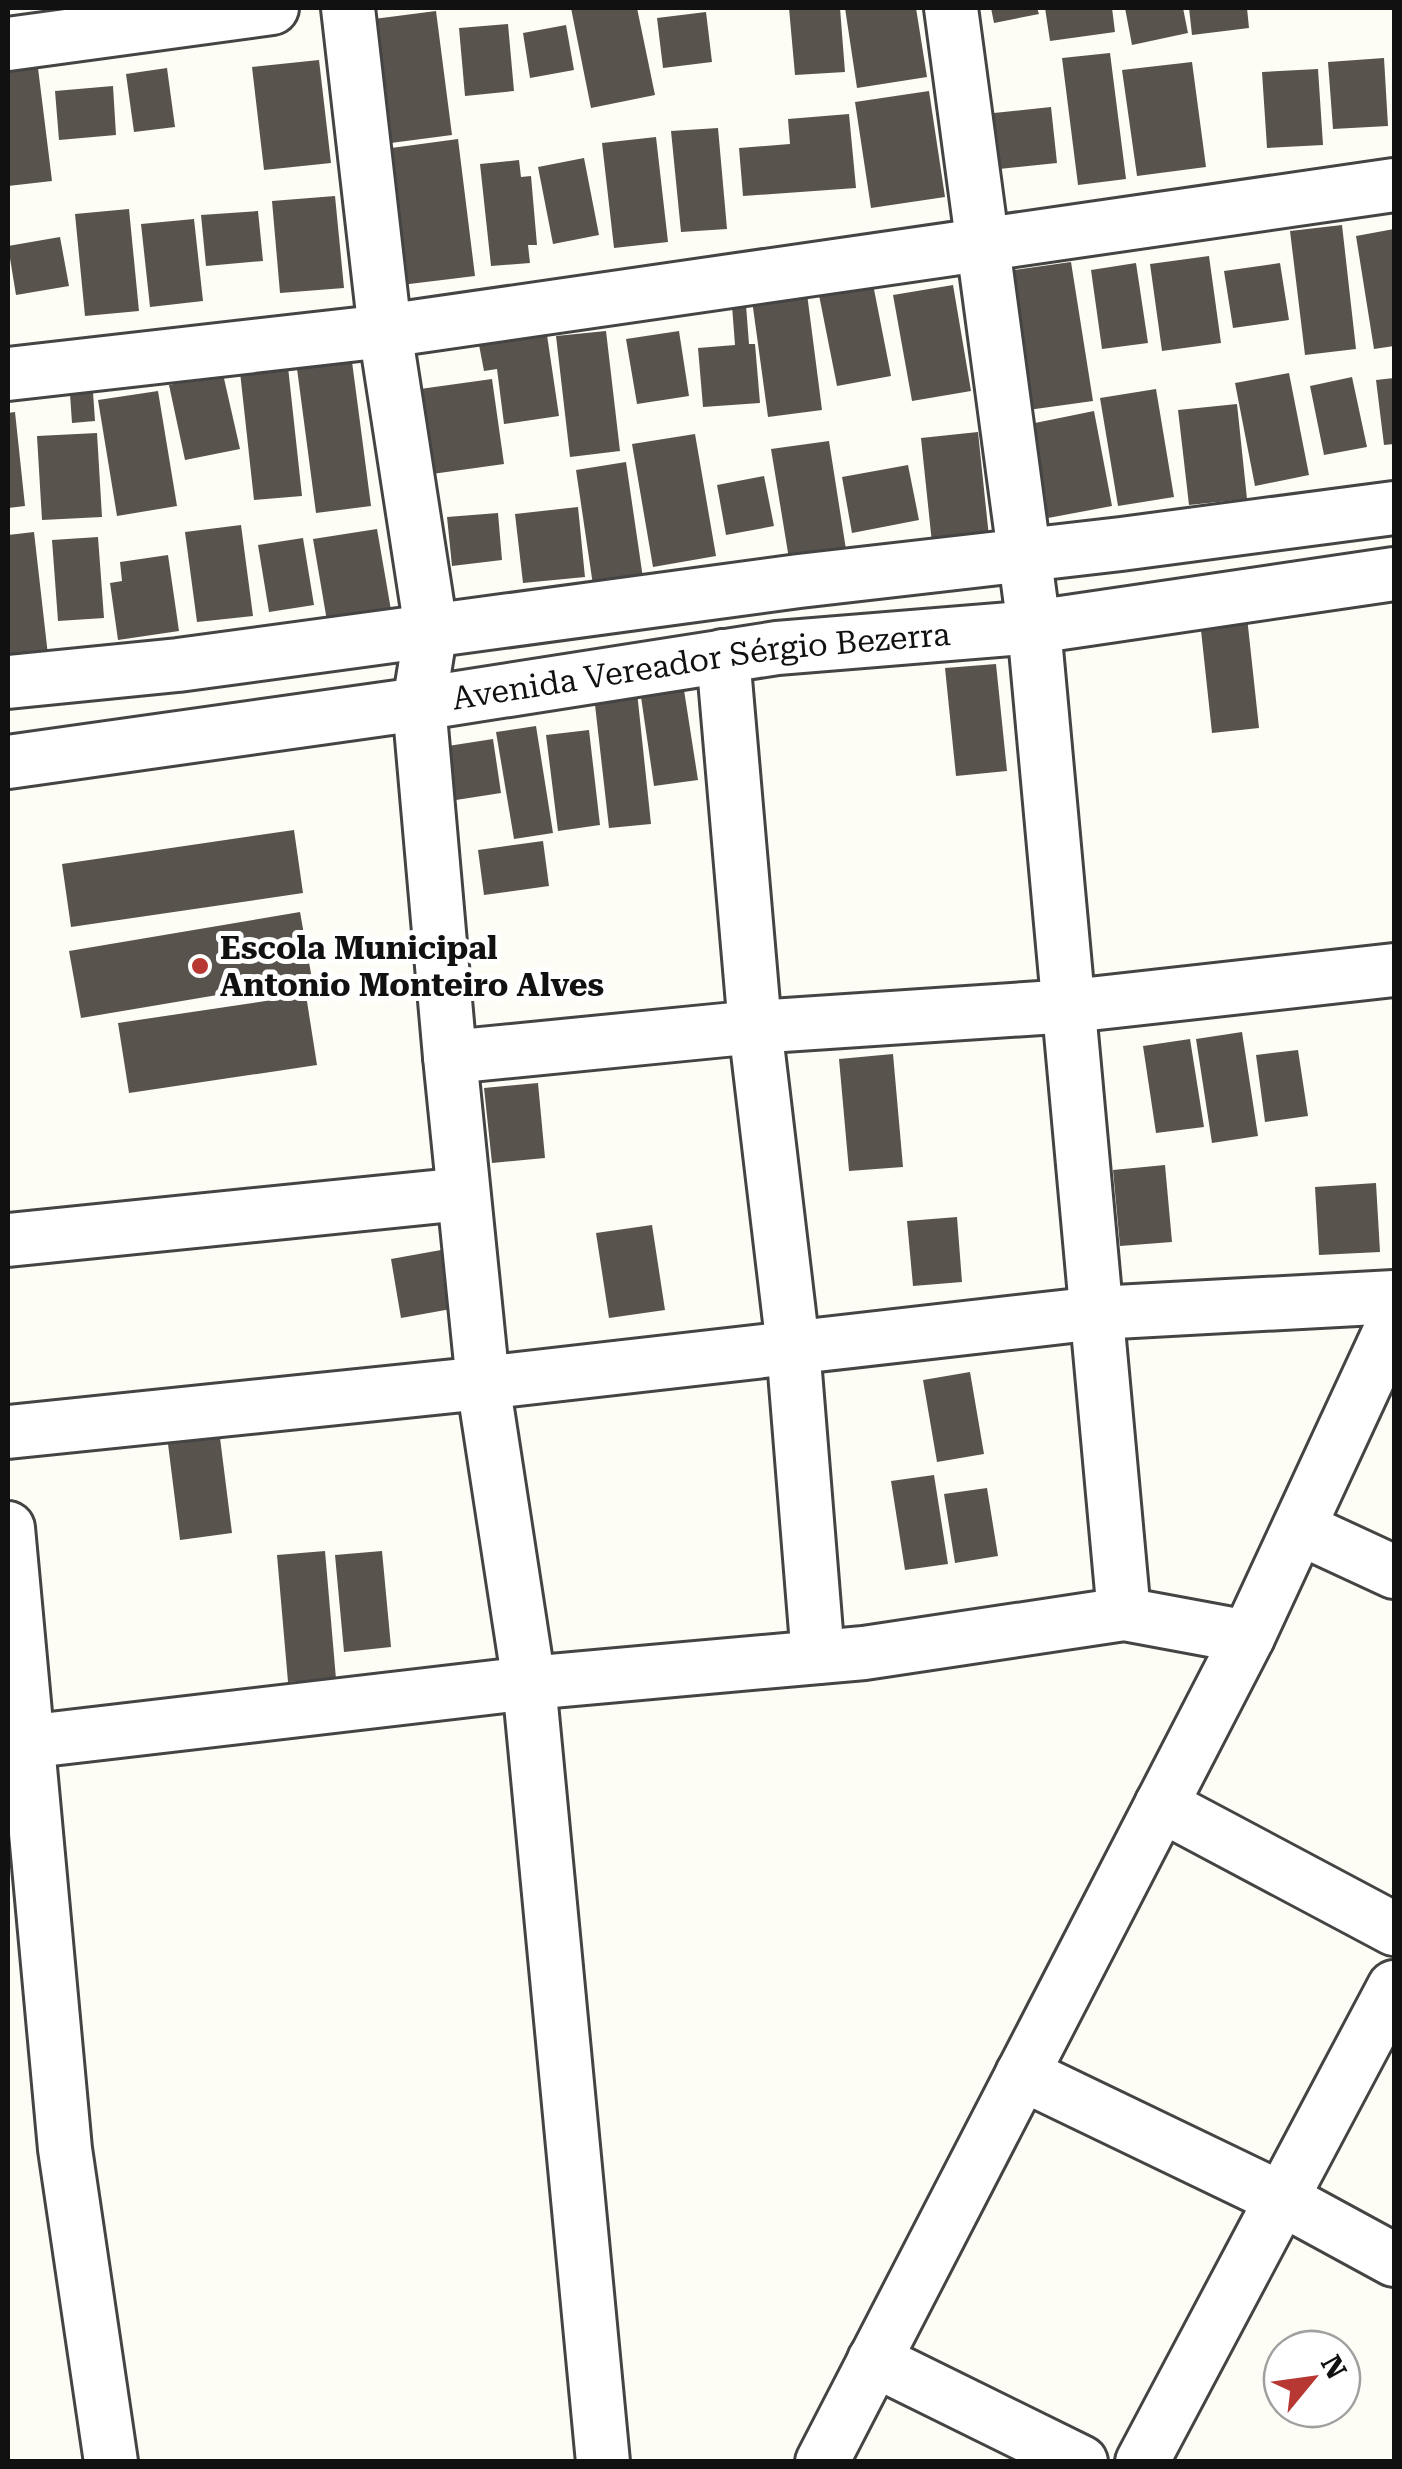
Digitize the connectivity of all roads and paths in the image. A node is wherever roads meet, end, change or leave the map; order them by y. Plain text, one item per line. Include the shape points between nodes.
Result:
1 (272, 8) edge
2 (348, 8) edge
3 (951, 8) edge
4 (8, 44) edge
5 (1394, 185) edge
6 (983, 243) junction
7 (385, 330) junction
8 (8, 374) edge
9 (1394, 508) edge
10 (1025, 554) junction
11 (1394, 574) edge
12 (1034, 627) junction
13 (431, 629) junction
14 (723, 656) junction
15 (8, 682) edge
16 (419, 704) junction
17 (8, 762) edge
18 (1394, 970) edge
19 (1071, 1006) junction
20 (755, 1027) junction
21 (450, 1057) junction
22 (463, 1194) junction
23 (8, 1240) edge
24 (1394, 1297) edge
25 (1097, 1312) junction
26 (1394, 1322) edge
27 (793, 1347) junction
28 (483, 1382) junction
29 (8, 1432) edge
30 (8, 1528) edge
31 (1299, 1528) junction
32 (1394, 1572) edge
33 (1124, 1614) junction
34 (1248, 1637) junction
35 (818, 1657) junction
36 (530, 1683) junction
37 (18, 1743) edge
38 (1160, 1805) junction
39 (1394, 1929) edge
40 (1394, 1987) edge
41 (1022, 2074) junction
42 (1282, 2199) junction
43 (1394, 2260) edge
44 (874, 2360) junction
45 (112, 2462) edge
46 (602, 2462) edge
47 (822, 2462) edge
48 (1081, 2462) edge
49 (1142, 2462) edge

1 - 4 street
2 - 7 street
3 - 6 street
5 - 6 street
6 - 7 street
6 - 10 street
7 - 8 street
7 - 13 street
9 - 10 street
10 - 12 street
10 - 13 street
11 - 12 street, Avenida Vereador Sérgio Bezerra
12 - 14 street, Avenida Vereador Sérgio Bezerra
12 - 19 street
13 - 15 street
13 - 16 street
14 - 16 street, Avenida Vereador Sérgio Bezerra
14 - 20 street
16 - 17 street, Avenida Vereador Sérgio Bezerra
16 - 21 street
18 - 19 street
19 - 20 street
19 - 25 street
20 - 21 street
20 - 27 street
21 - 22 street
22 - 23 street
22 - 28 street
24 - 25 street
25 - 27 street
25 - 33 street
26 - 31 street
27 - 28 street
27 - 35 street
28 - 29 street
28 - 36 street
30 - 37 street
31 - 32 street
31 - 34 street
33 - 34 street
33 - 35 street
34 - 38 street
35 - 36 street
36 - 37 street
36 - 46 street
37 - 45 street via 64,2149
38 - 39 street
38 - 41 street
40 - 42 street
41 - 42 street
41 - 44 street
42 - 43 street
42 - 49 street
44 - 47 street
44 - 48 street

